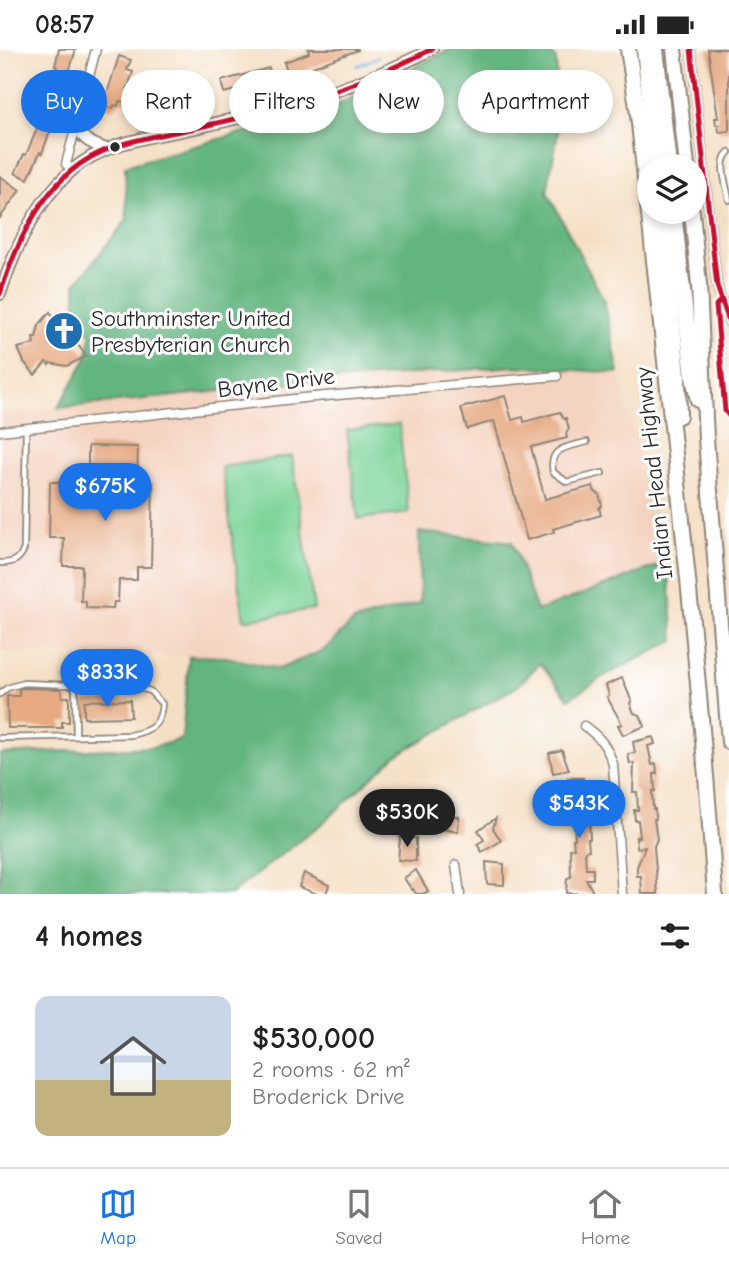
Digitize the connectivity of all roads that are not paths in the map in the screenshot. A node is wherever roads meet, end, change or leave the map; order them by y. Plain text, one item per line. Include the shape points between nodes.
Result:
1 (96, 49) edge
2 (432, 49) edge
3 (628, 49) edge
4 (643, 49) edge
5 (656, 49) edge
6 (674, 49) edge
7 (691, 49) edge
8 (90, 70) edge
9 (73, 133) edge
10 (80, 133) edge
11 (106, 149) junction
12 (729, 152) edge
13 (656, 154) edge
14 (668, 154) edge
15 (686, 154) edge
16 (72, 170) junction
17 (729, 200) edge
18 (663, 224) edge
19 (675, 224) edge
20 (693, 224) edge
21 (1, 287) edge
22 (720, 301) junction
23 (729, 322) edge
24 (557, 376) dead end
25 (729, 416) edge
26 (26, 429) junction
27 (0, 431) edge
28 (706, 439) junction
29 (587, 442) dead end
30 (601, 473) dead end
31 (684, 535) junction
32 (0, 563) edge
33 (75, 686) junction
34 (0, 694) edge
35 (584, 726) dead end
36 (76, 735) junction
37 (0, 738) edge
38 (729, 742) edge
39 (456, 865) dead end
40 (460, 894) edge
41 (622, 894) edge
42 (715, 894) edge

1 - 8 street
2 - 11 main road via 375,77 317,97
3 - 31 highway, Indian Head Highway
4 - 13 highway
5 - 14 highway
6 - 15 highway
7 - 22 street
9 - 16 street via 66,164
10 - 11 main road via 87,142
11 - 16 main road
12 - 17 lane via 723,163
16 - 21 main road via 32,219
18 - 31 highway via 678,377
19 - 28 highway via 693,377
20 - 28 highway
22 - 23 street
22 - 25 lane via 716,305 718,336
24 - 26 street, Bayne Drive
26 - 27 street, Bayne Drive
26 - 32 lane via 24,549 18,559
28 - 38 highway
29 - 30 lane via 555,454 553,472 567,482
31 - 42 highway, Indian Head Highway
33 - 34 lane via 24,683
33 - 36 lane
33 - 36 lane via 140,688 162,704 161,718 148,731
35 - 41 street via 608,748 613,764
36 - 37 lane
39 - 40 street

